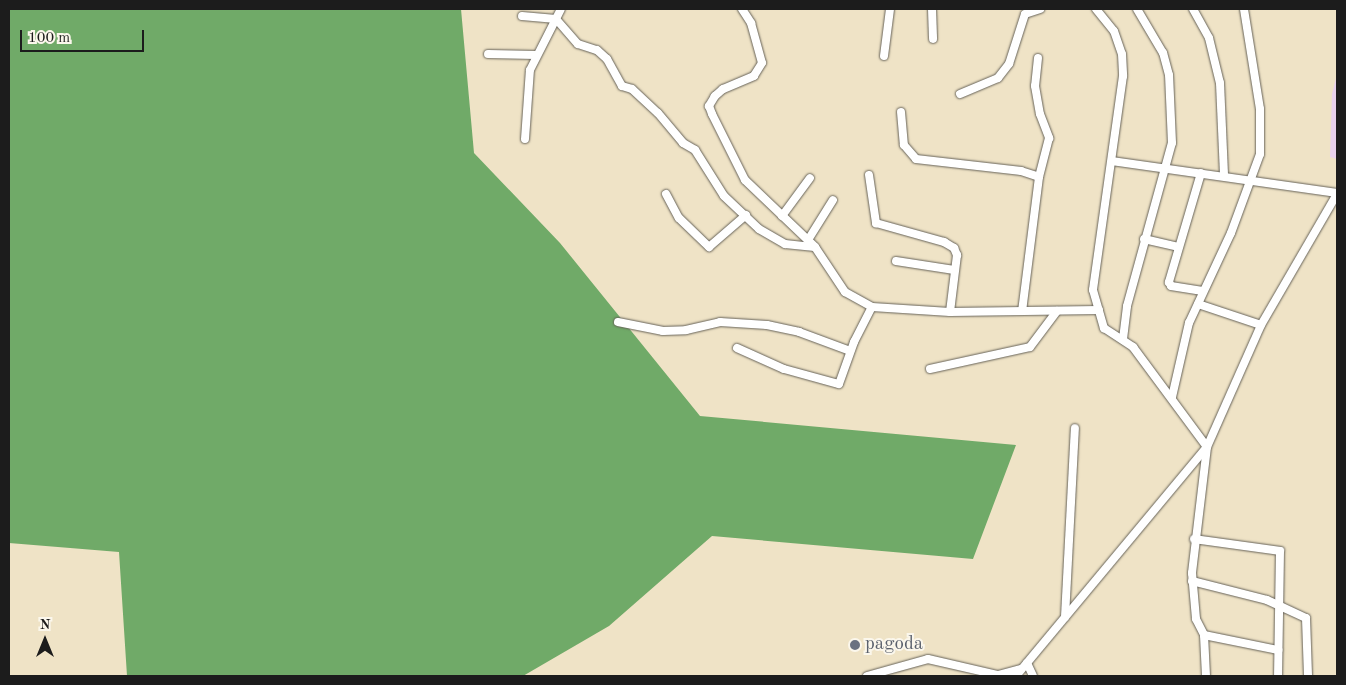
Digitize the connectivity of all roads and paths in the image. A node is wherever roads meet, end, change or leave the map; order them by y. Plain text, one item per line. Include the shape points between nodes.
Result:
1 (561, 9) edge
2 (742, 9) edge
3 (890, 9) edge
4 (932, 9) edge
5 (1040, 9) edge
6 (1096, 9) edge
7 (1137, 9) edge
8 (1192, 9) edge
9 (1244, 9) edge
10 (522, 16) dead end
11 (556, 19) junction
12 (933, 39) dead end
13 (488, 54) dead end
14 (536, 55) junction
15 (884, 56) dead end
16 (1038, 58) dead end
17 (960, 94) dead end
18 (901, 112) dead end
19 (525, 139) dead end
20 (1112, 161) junction
21 (1167, 169) junction
22 (1201, 173) junction
23 (869, 175) dead end
24 (1224, 176) junction
25 (1039, 177) junction
26 (810, 178) dead end
27 (1249, 181) junction
28 (666, 194) dead end
29 (1337, 194) edge
30 (833, 200) dead end
31 (746, 215) junction
32 (782, 216) junction
33 (1144, 239) junction
34 (808, 240) junction
35 (815, 247) junction
36 (1178, 247) junction
37 (896, 261) dead end
38 (954, 270) junction
39 (1203, 291) junction
40 (1198, 304) junction
41 (872, 307) junction
42 (1099, 310) junction
43 (1022, 311) junction
44 (1057, 311) junction
45 (950, 312) junction
46 (618, 322) dead end
47 (1261, 325) junction
48 (1123, 339) junction
49 (737, 348) dead end
50 (850, 351) junction
51 (930, 369) dead end
52 (1172, 397) junction
53 (1075, 428) dead end
54 (1207, 447) junction
55 (1194, 539) junction
56 (1192, 581) junction
57 (1278, 606) junction
58 (1065, 617) junction
59 (1204, 635) junction
60 (1278, 650) junction
61 (1027, 663) junction
62 (1018, 673) edge
63 (867, 676) edge
64 (1033, 676) edge
65 (1206, 676) edge
66 (1278, 676) edge
67 (1308, 676) edge

1 - 11 street
2 - 32 street via 751,23 762,64 754,76 723,89 709,106 745,180
3 - 15 street
4 - 12 street
5 - 17 street via 1025,14 1009,64 998,78
6 - 20 street via 1114,31 1122,54 1123,76
7 - 21 street via 1162,53 1170,75 1172,142
8 - 24 street via 1209,38 1220,83
9 - 27 street via 1260,109 1260,154
10 - 11 street
11 - 14 street
11 - 31 street via 578,44 597,50 607,59 622,86 632,89 683,142 695,150 724,196
13 - 14 street
14 - 19 street via 530,70
16 - 25 street via 1036,86 1040,114 1049,138
18 - 25 street via 904,145 916,159 1021,171
20 - 21 street
20 - 42 street via 1093,290
21 - 22 street
21 - 33 street
22 - 24 street
22 - 36 street
23 - 38 street via 876,223 951,245 957,255
24 - 27 street
25 - 43 street
26 - 32 street
27 - 29 street
27 - 39 street via 1231,233
28 - 31 street via 679,218 709,247
29 - 47 street
30 - 34 street
31 - 35 street via 759,229 785,244
32 - 34 street
33 - 36 street
33 - 48 street via 1127,306
34 - 35 street
35 - 41 street via 845,292
36 - 39 street via 1168,282 1171,286
37 - 38 street
38 - 45 street
39 - 40 street
40 - 47 street
40 - 52 street via 1189,323
41 - 45 street
41 - 50 street
42 - 44 street
42 - 48 street via 1104,328
43 - 44 street
43 - 45 street
44 - 51 street via 1030,347
46 - 50 street via 663,330 686,330 720,322 767,325 799,332
47 - 54 street
48 - 52 street via 1133,346
49 - 50 street via 784,369 836,385
52 - 54 street
53 - 58 street
54 - 55 street
54 - 58 street
55 - 56 street
55 - 57 street via 1280,551
56 - 57 street
56 - 59 street via 1196,619
57 - 60 street
57 - 67 street via 1306,618
58 - 61 street
59 - 60 street
59 - 65 street
60 - 66 street
61 - 62 street
61 - 64 street
62 - 63 street via 998,675 928,659

